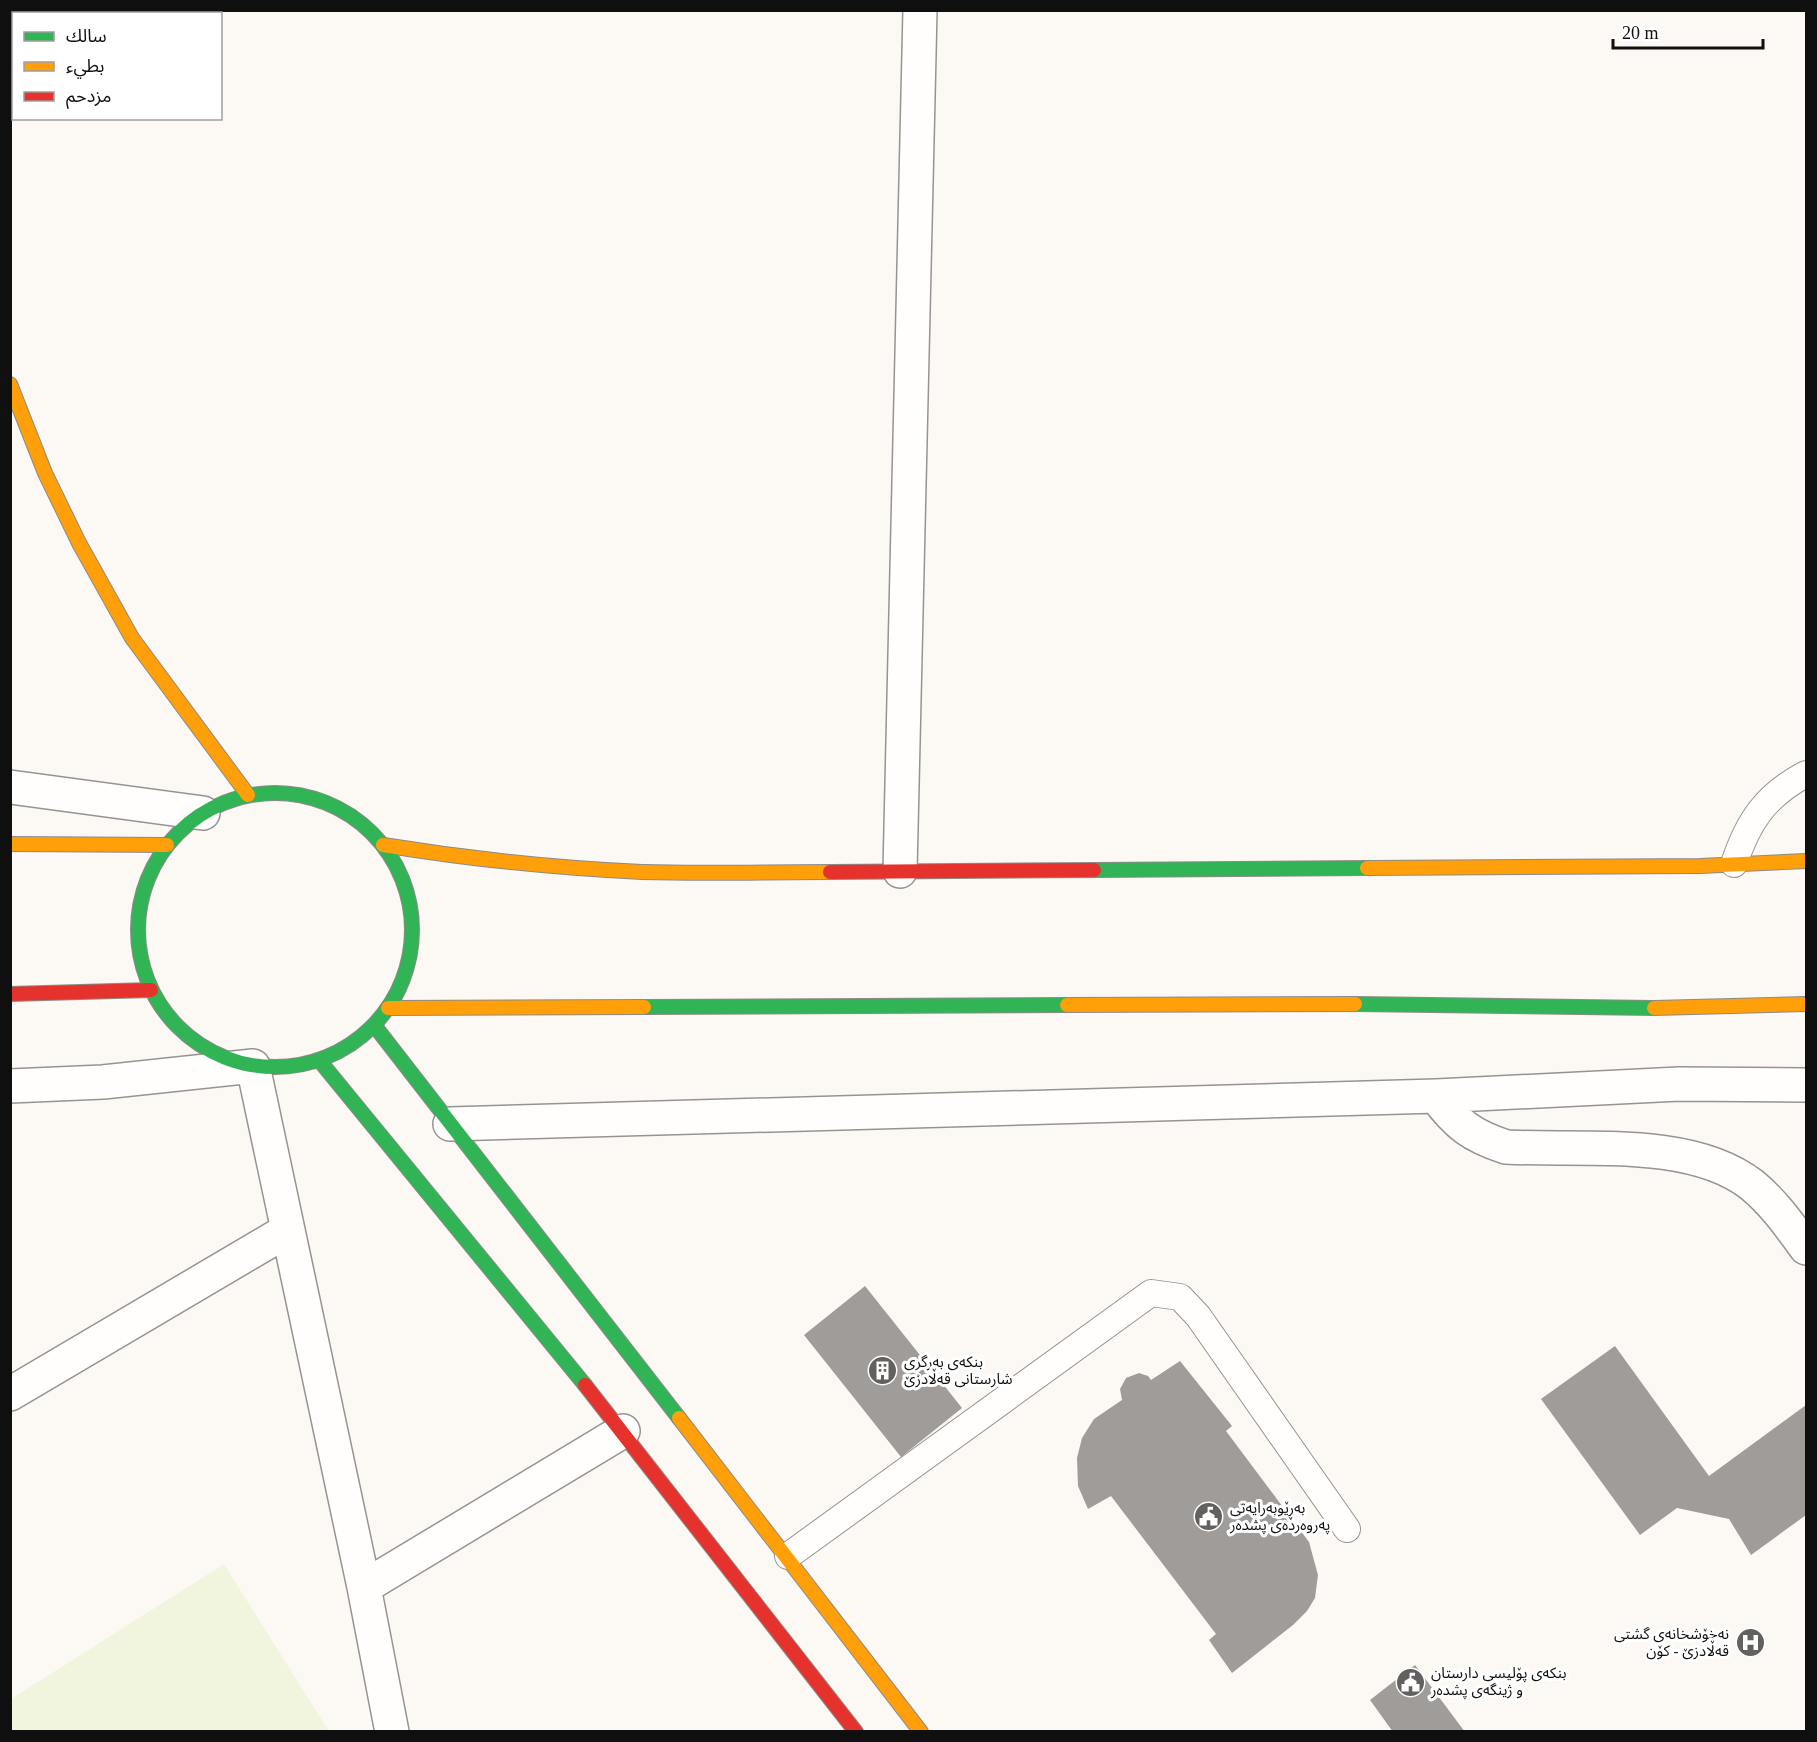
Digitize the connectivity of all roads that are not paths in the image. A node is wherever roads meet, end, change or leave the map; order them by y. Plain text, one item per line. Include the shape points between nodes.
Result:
1 (920, 10) edge
2 (10, 384) edge
3 (1806, 774) edge
4 (10, 787) edge
5 (248, 795) junction
6 (203, 813) junction
7 (10, 844) edge
8 (167, 845) junction
9 (383, 846) junction
10 (1806, 861) edge
11 (1734, 864) junction
12 (900, 871) junction
13 (151, 990) junction
14 (10, 994) edge
15 (1806, 1004) edge
16 (388, 1008) junction
17 (374, 1025) junction
18 (319, 1060) junction
19 (253, 1066) junction
20 (1806, 1085) edge
21 (10, 1086) edge
22 (1436, 1096) junction
23 (450, 1124) junction
24 (288, 1230) junction
25 (1806, 1248) edge
26 (10, 1394) edge
27 (623, 1431) junction
28 (1347, 1529) dead end
29 (788, 1556) junction
30 (364, 1587) junction
31 (392, 1731) edge
32 (856, 1731) edge
33 (921, 1731) edge

1 - 12 street
2 - 5 main road via 45,473 132,638
3 - 11 lane via 1775,794 1753,819
4 - 6 street
5 - 6 main road
5 - 9 main road via 308,796 362,823
6 - 8 main road
7 - 8 main road
8 - 13 main road via 143,890 138,915 142,966
9 - 12 main road via 457,858 606,871
9 - 16 main road via 400,875 410,909 411,943 404,977
10 - 11 main road
11 - 12 main road
13 - 14 main road
13 - 19 main road via 168,1017 192,1040 221,1057
15 - 16 main road via 1653,1008 1366,1004
16 - 17 main road
17 - 18 main road via 339,1052
17 - 23 main road
18 - 19 main road via 275,1068
18 - 27 main road
19 - 21 street via 103,1082
19 - 24 street
20 - 22 street via 1679,1084
22 - 23 street
22 - 25 street via 1465,1130 1506,1147 1664,1152 1695,1157 1725,1168 1752,1184 1775,1205
23 - 29 main road via 709,1466
24 - 26 street
24 - 30 street
27 - 30 street
27 - 32 main road via 677,1491
28 - 29 lane via 1198,1316 1180,1297 1151,1293
29 - 33 main road
30 - 31 street

